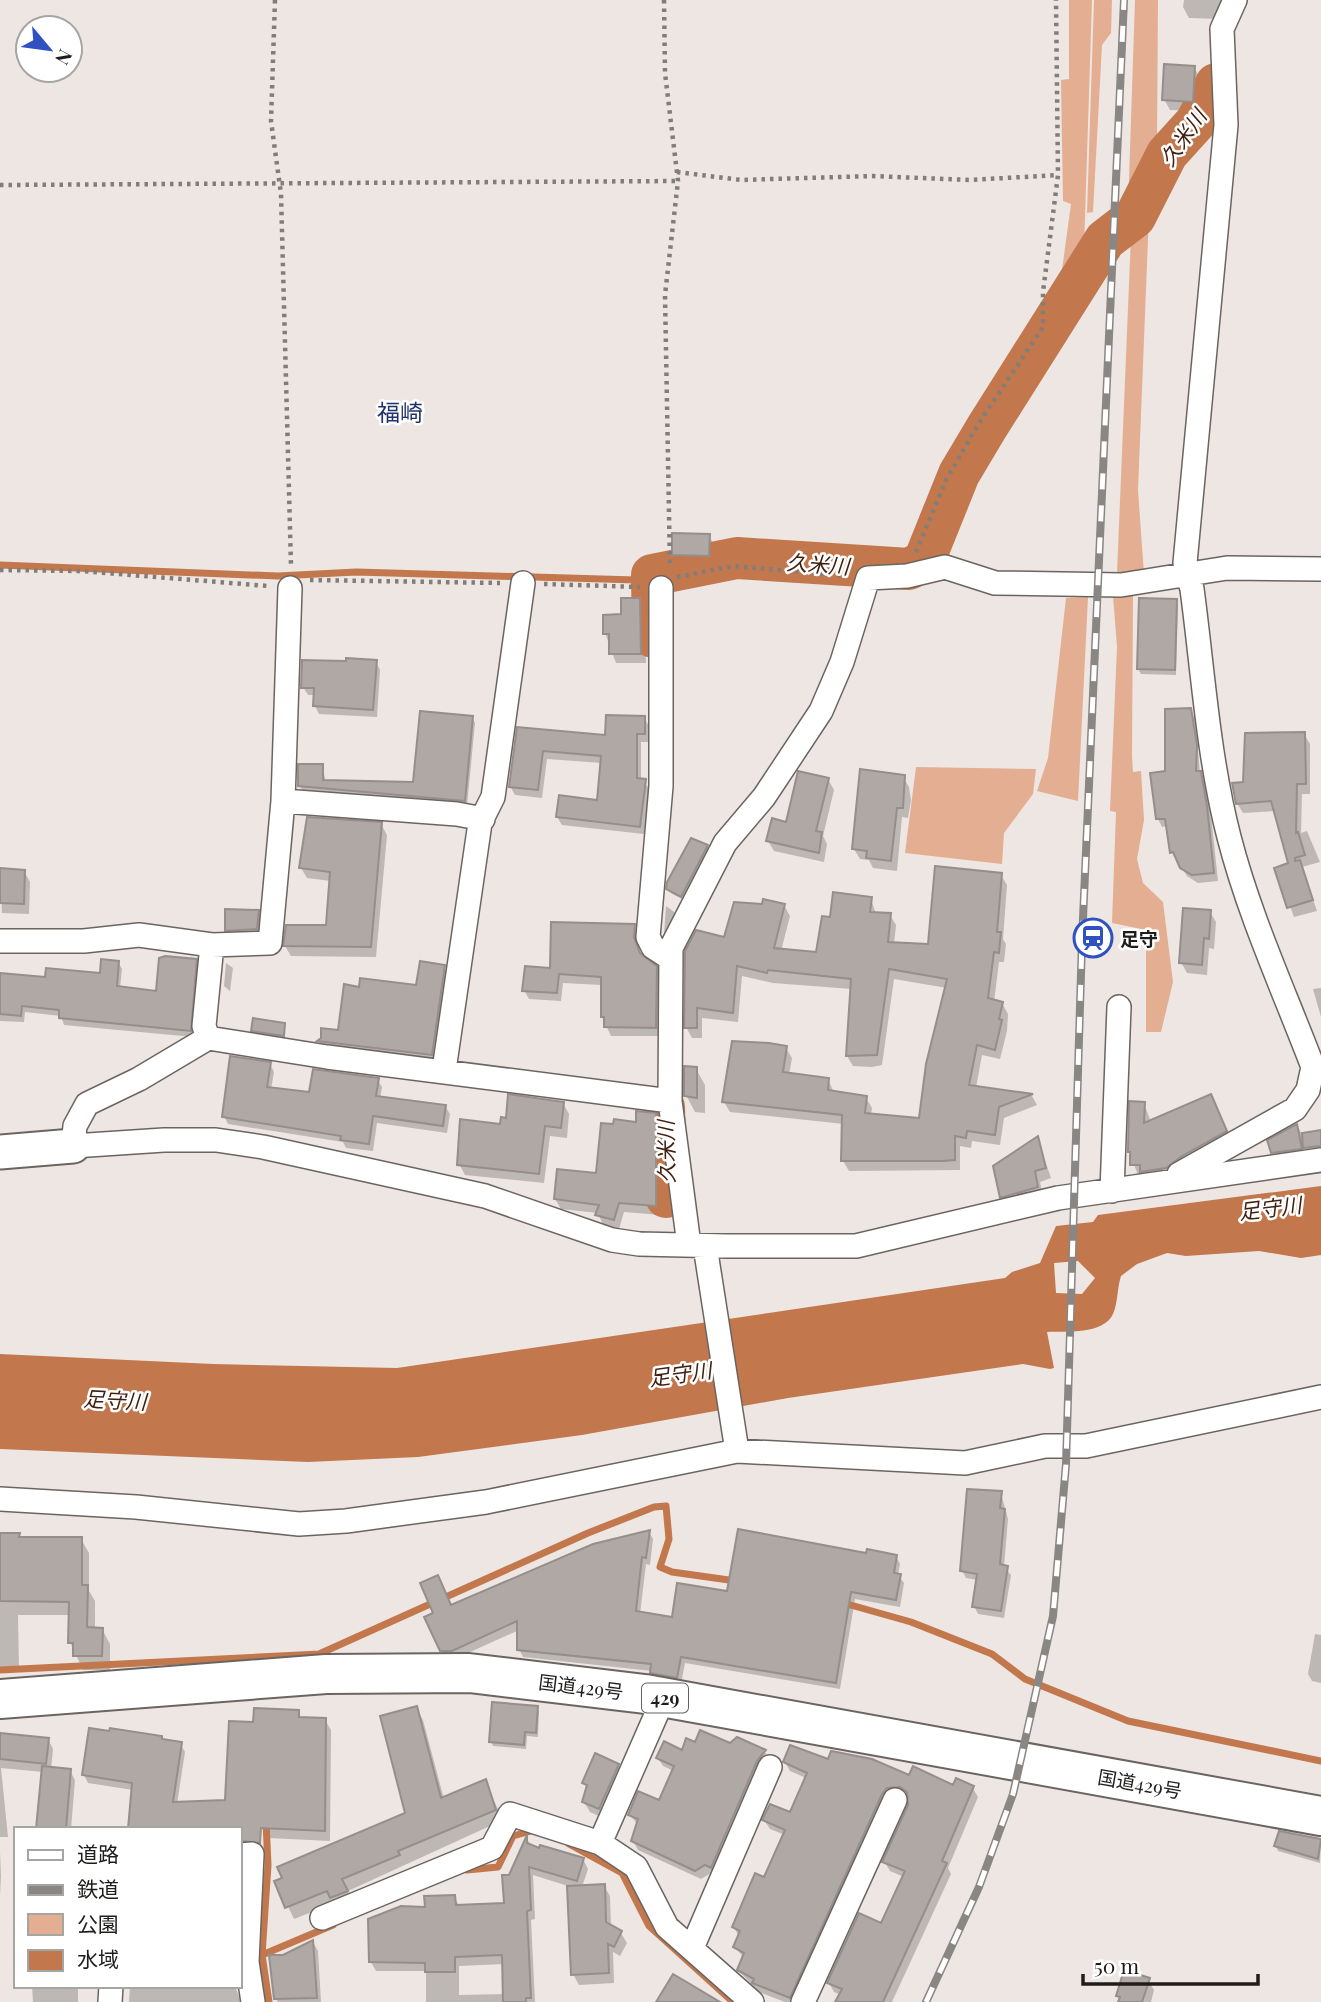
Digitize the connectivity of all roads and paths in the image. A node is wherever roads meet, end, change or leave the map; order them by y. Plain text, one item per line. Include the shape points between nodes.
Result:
1 (275, 0) edge
2 (664, 0) edge
3 (1056, 0) edge
4 (1235, 0) edge
5 (677, 172) junction
6 (1058, 175) junction
7 (678, 181) junction
8 (280, 182) junction
9 (0, 185) edge
10 (915, 560) dead end
11 (669, 565) dead end
12 (1321, 569) edge
13 (0, 570) edge
14 (1188, 575) junction
15 (868, 578) junction
16 (290, 580) junction
17 (523, 583) junction
18 (654, 588) junction
19 (284, 801) junction
20 (483, 819) junction
21 (0, 941) edge
22 (212, 945) junction
23 (670, 958) junction
24 (1119, 1007) dead end
25 (208, 1038) junction
26 (444, 1070) junction
27 (670, 1101) junction
28 (73, 1146) junction
29 (0, 1152) edge
30 (1321, 1160) edge
31 (1165, 1182) junction
32 (1112, 1191) junction
33 (697, 1245) junction
34 (1321, 1397) edge
35 (736, 1447) junction
36 (0, 1499) edge
37 (664, 1698) junction
38 (0, 1699) edge
39 (771, 1767) dead end
40 (895, 1800) dead end
41 (1321, 1816) edge
42 (600, 1843) junction
43 (242, 1855) edge
44 (322, 1918) dead end
45 (692, 1948) junction
46 (243, 1963) edge
47 (253, 2002) edge
48 (752, 2002) edge
49 (803, 2002) edge

1 - 8 path via 271,121
2 - 5 path via 665,73
3 - 6 path
4 - 14 street via 1222,29 1226,125 1185,563
5 - 6 path via 741,180 872,176 970,180
5 - 7 path
6 - 10 path via 1043,327 946,480
7 - 8 path
7 - 11 path via 665,295
8 - 9 path
8 - 16 path
12 - 14 street via 1227,568
13 - 16 path
14 - 15 street via 1130,584 995,583 945,567 907,576
14 - 31 street via 1229,839 1313,1067 1308,1090 1295,1109
15 - 18 path via 734,566 672,578
15 - 23 street via 821,711 764,797 725,843 692,902
16 - 17 path
16 - 19 street
17 - 18 path
17 - 20 street via 493,797
18 - 23 street via 662,786 648,937 653,947
19 - 20 street
19 - 22 street via 270,943
20 - 26 street
21 - 22 street via 84,941 139,935
22 - 25 street via 204,1026
23 - 27 street
24 - 32 street
25 - 26 street
25 - 28 street via 87,1104 75,1126
26 - 27 street
27 - 33 street
28 - 29 street
28 - 33 street via 216,1140 263,1147 485,1196 612,1240
30 - 31 street
31 - 32 street
32 - 33 street via 1058,1198 856,1246
33 - 35 street via 709,1269
34 - 35 street via 1086,1446 1045,1446 965,1463
35 - 36 street via 486,1502 346,1521 287,1523
37 - 38 highway, 国道429号 / 429 via 456,1673 326,1674
37 - 41 highway, 国道429号 / 429
37 - 42 street
39 - 45 street
40 - 49 street
42 - 44 street via 510,1814 492,1848
42 - 45 street via 636,1867 667,1927
43 - 46 street via 252,1854
45 - 48 street
46 - 47 street

